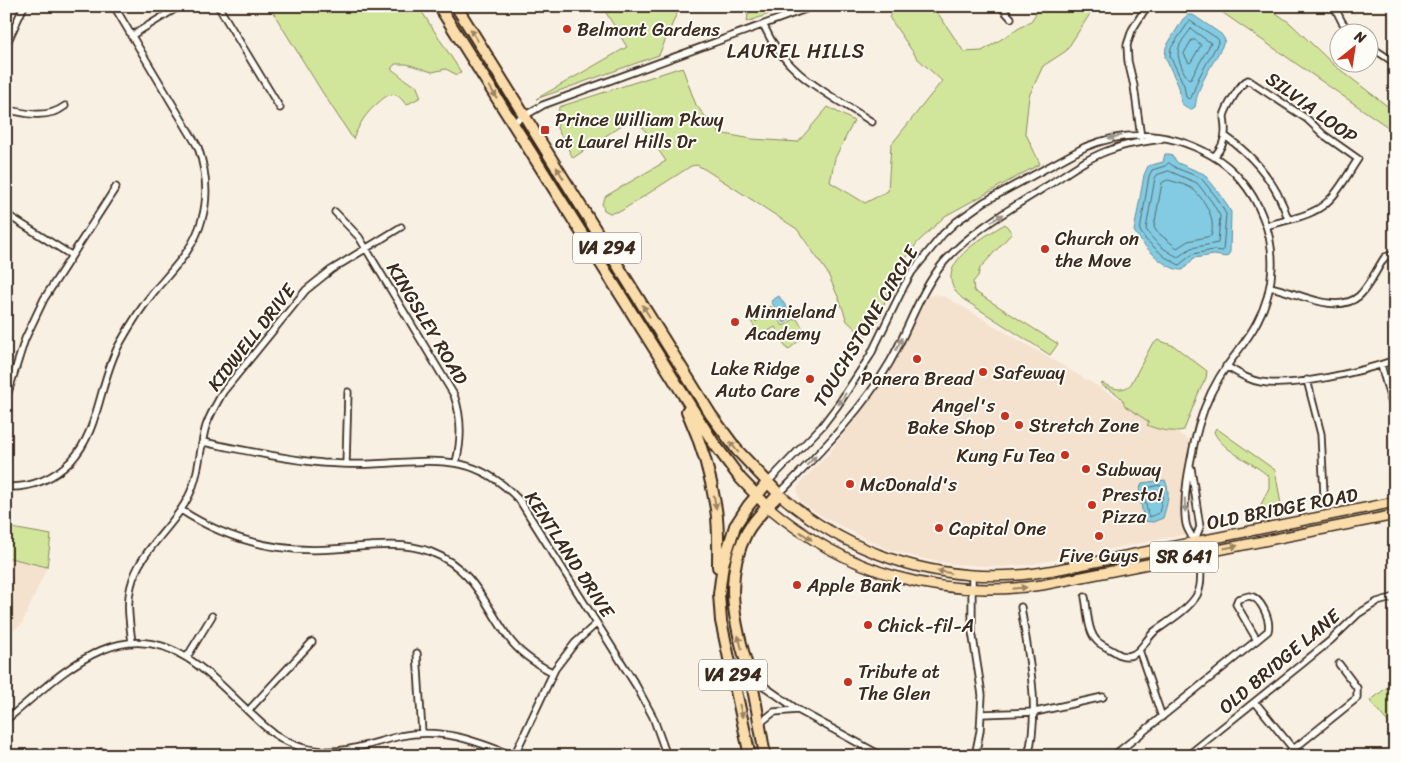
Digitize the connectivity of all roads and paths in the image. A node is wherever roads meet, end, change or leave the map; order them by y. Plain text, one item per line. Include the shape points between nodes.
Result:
1 (24, 6) edge
2 (114, 6) edge
3 (180, 6) edge
4 (218, 6) edge
5 (439, 6) edge
6 (456, 6) edge
7 (814, 6) edge
8 (1000, 6) edge
9 (1147, 6) edge
10 (1334, 6) edge
11 (1011, 18) dead end
12 (1342, 22) edge
13 (764, 26) junction
14 (131, 36) junction
15 (6, 45) edge
16 (1378, 52) edge
17 (1395, 63) edge
18 (65, 106) dead end
19 (280, 108) dead end
20 (6, 109) edge
21 (524, 116) junction
22 (872, 122) dead end
23 (512, 123) junction
24 (1141, 134) junction
25 (1225, 136) junction
26 (1163, 138) junction
27 (1142, 142) junction
28 (1214, 157) junction
29 (116, 187) dead end
30 (335, 212) dead end
31 (6, 214) edge
32 (1288, 219) junction
33 (1266, 226) junction
34 (401, 227) dead end
35 (367, 249) junction
36 (1395, 254) edge
37 (71, 255) junction
38 (1270, 287) junction
39 (1395, 360) edge
40 (1381, 365) junction
41 (1226, 366) junction
42 (670, 374) junction
43 (1306, 380) junction
44 (348, 392) dead end
45 (6, 399) edge
46 (1395, 416) edge
47 (203, 442) junction
48 (456, 462) junction
49 (346, 464) junction
50 (1190, 467) junction
51 (767, 483) junction
52 (6, 487) edge
53 (779, 494) junction
54 (1324, 494) dead end
55 (756, 495) junction
56 (1395, 502) edge
57 (767, 506) junction
58 (181, 510) junction
59 (1395, 515) edge
60 (1194, 542) junction
61 (1197, 554) junction
62 (972, 575) junction
63 (971, 590) junction
64 (719, 594) junction
65 (1085, 597) dead end
66 (1395, 597) edge
67 (1021, 607) dead end
68 (212, 616) dead end
69 (597, 623) junction
70 (1257, 640) junction
71 (312, 642) dead end
72 (132, 643) junction
73 (1139, 650) junction
74 (417, 653) dead end
75 (187, 657) junction
76 (1340, 664) dead end
77 (748, 670) junction
78 (552, 672) junction
79 (1103, 697) dead end
80 (1255, 702) junction
81 (798, 710) junction
82 (248, 711) junction
83 (1035, 712) junction
84 (982, 714) junction
85 (1162, 717) junction
86 (6, 720) edge
87 (760, 724) junction
88 (422, 733) junction
89 (300, 747) junction
90 (1293, 749) junction
91 (102, 752) dead end
92 (96, 756) edge
93 (297, 756) edge
94 (514, 756) edge
95 (667, 756) edge
96 (750, 756) edge
97 (765, 756) edge
98 (882, 756) edge
99 (975, 756) edge
100 (1028, 756) edge
101 (1113, 756) edge
102 (1187, 756) edge
103 (1285, 756) edge
104 (1299, 756) edge

1 - 15 street
2 - 14 street
3 - 14 street
4 - 19 street
5 -> 23 highway, VA 294
21 -> 6 highway, VA 294
7 - 13 street
8 - 11 street
9 - 24 street via 1127,45
10 - 12 street
13 - 21 street via 543,105
13 - 22 street via 776,49 794,70
14 - 52 street via 198,148 206,183 202,219 192,244 143,306 118,346 91,427 80,449 47,480
16 - 17 street
18 - 20 street via 49,114
21 - 23 street
51 -> 21 highway, VA 294 via 737,450 707,409
23 - 42 highway, VA 294
24 - 26 street, TOUCHSTONE CIRCLE
24 - 27 street
24 -> 51 street, TOUCHSTONE CIRCLE via 1116,136 1086,147 984,202 949,228 912,272 870,356 838,405
25 - 28 street, SILVIA LOOP
25 - 32 street via 1264,172 1278,193
25 - 32 street, SILVIA LOOP via 1227,108 1243,82 1248,80 1307,119 1358,159 1326,203 1312,212
26 - 27 street, TOUCHSTONE CIRCLE
26 - 28 street, TOUCHSTONE CIRCLE
53 -> 27 street, TOUCHSTONE CIRCLE via 842,428 876,384 920,299 955,250 982,228 1094,156 1112,148
28 - 33 street, TOUCHSTONE CIRCLE via 1244,184 1256,201
29 - 37 street
30 - 35 street, KINGSLEY ROAD
31 - 37 street
32 - 33 street, SILVIA LOOP
33 - 38 street, TOUCHSTONE CIRCLE via 1272,260
34 - 35 street, KIDWELL DRIVE
35 - 47 street, KIDWELL DRIVE via 330,270 301,295 223,392 209,418
35 - 48 street, KINGSLEY ROAD via 454,395 461,428
36 - 38 street via 1385,257 1362,293 1353,300 1316,302
37 - 45 street via 34,319
38 - 41 street, TOUCHSTONE CIRCLE via 1257,323
39 - 40 street
40 - 43 street
40 - 46 street
41 - 43 street via 1242,376 1273,384
41 - 50 street, TOUCHSTONE CIRCLE via 1203,411
42 - 55 highway via 717,448
42 -> 64 highway, VA 294 via 695,431 709,474 718,528
43 - 54 street via 1321,434
44 - 49 street
47 - 49 street, KENTLAND DRIVE via 273,456
47 - 58 street, KIDWELL DRIVE via 193,486
48 - 49 street, KENTLAND DRIVE
48 - 69 street, KENTLAND DRIVE via 490,475 520,501
50 - 60 street, TOUCHSTONE CIRCLE via 1200,527
50 -> 60 street, TOUCHSTONE CIRCLE via 1185,515 1187,531
51 - 53 highway, VA 294
51 - 55 highway
53 - 57 highway, VA 294
62 -> 53 main road, OLD BRIDGE ROAD / SR 641 via 917,566 867,550 826,530
55 - 57 highway
55 - 64 highway via 732,533
56 - 60 main road, OLD BRIDGE ROAD / SR 641
57 -> 63 main road, OLD BRIDGE ROAD / SR 641 via 828,550 869,569 930,586
77 -> 57 highway, VA 294 via 734,615 734,576 744,540
58 - 72 street, KIDWELL DRIVE via 145,555 133,579 129,600
58 - 78 street via 231,536 267,546 310,550 394,545 430,551 464,572 516,647
61 -> 59 main road, OLD BRIDGE ROAD / SR 641
60 - 61 street
60 - 62 main road, OLD BRIDGE ROAD / SR 641 via 1041,572
63 -> 61 main road, OLD BRIDGE ROAD / SR 641 via 1042,585
61 - 73 street via 1202,577 1196,596 1151,635
62 - 63 street
63 - 84 street via 972,631
64 -> 96 highway, VA 294 via 721,621
65 - 73 street via 1091,631 1098,642 1125,656
66 - 80 street, OLD BRIDGE LANE via 1377,602 1358,614
67 - 83 street
68 - 75 street
69 - 78 street via 574,643
69 - 95 street, KENTLAND DRIVE via 647,704
70 - 70 street via 1236,604 1238,599 1253,596 1259,601 1269,627
70 - 85 street
71 - 82 street
72 - 75 street via 163,647
72 - 86 street via 109,647 82,659
73 - 85 street
74 - 88 street
75 - 82 street
76 - 90 street via 1357,688 1356,698
77 - 81 street via 758,682
77 - 87 highway, VA 294
78 - 94 street
79 - 83 street
80 - 90 street
80 - 102 street, OLD BRIDGE LANE
81 - 87 street via 774,712
81 - 98 street
82 - 89 street via 272,734
83 - 84 street
83 - 100 street
84 - 99 street
85 - 101 street
87 - 97 highway, VA 294
88 - 89 street via 340,750
88 - 94 street via 461,737
89 - 93 street
90 - 103 street
90 - 104 street
91 - 92 street

